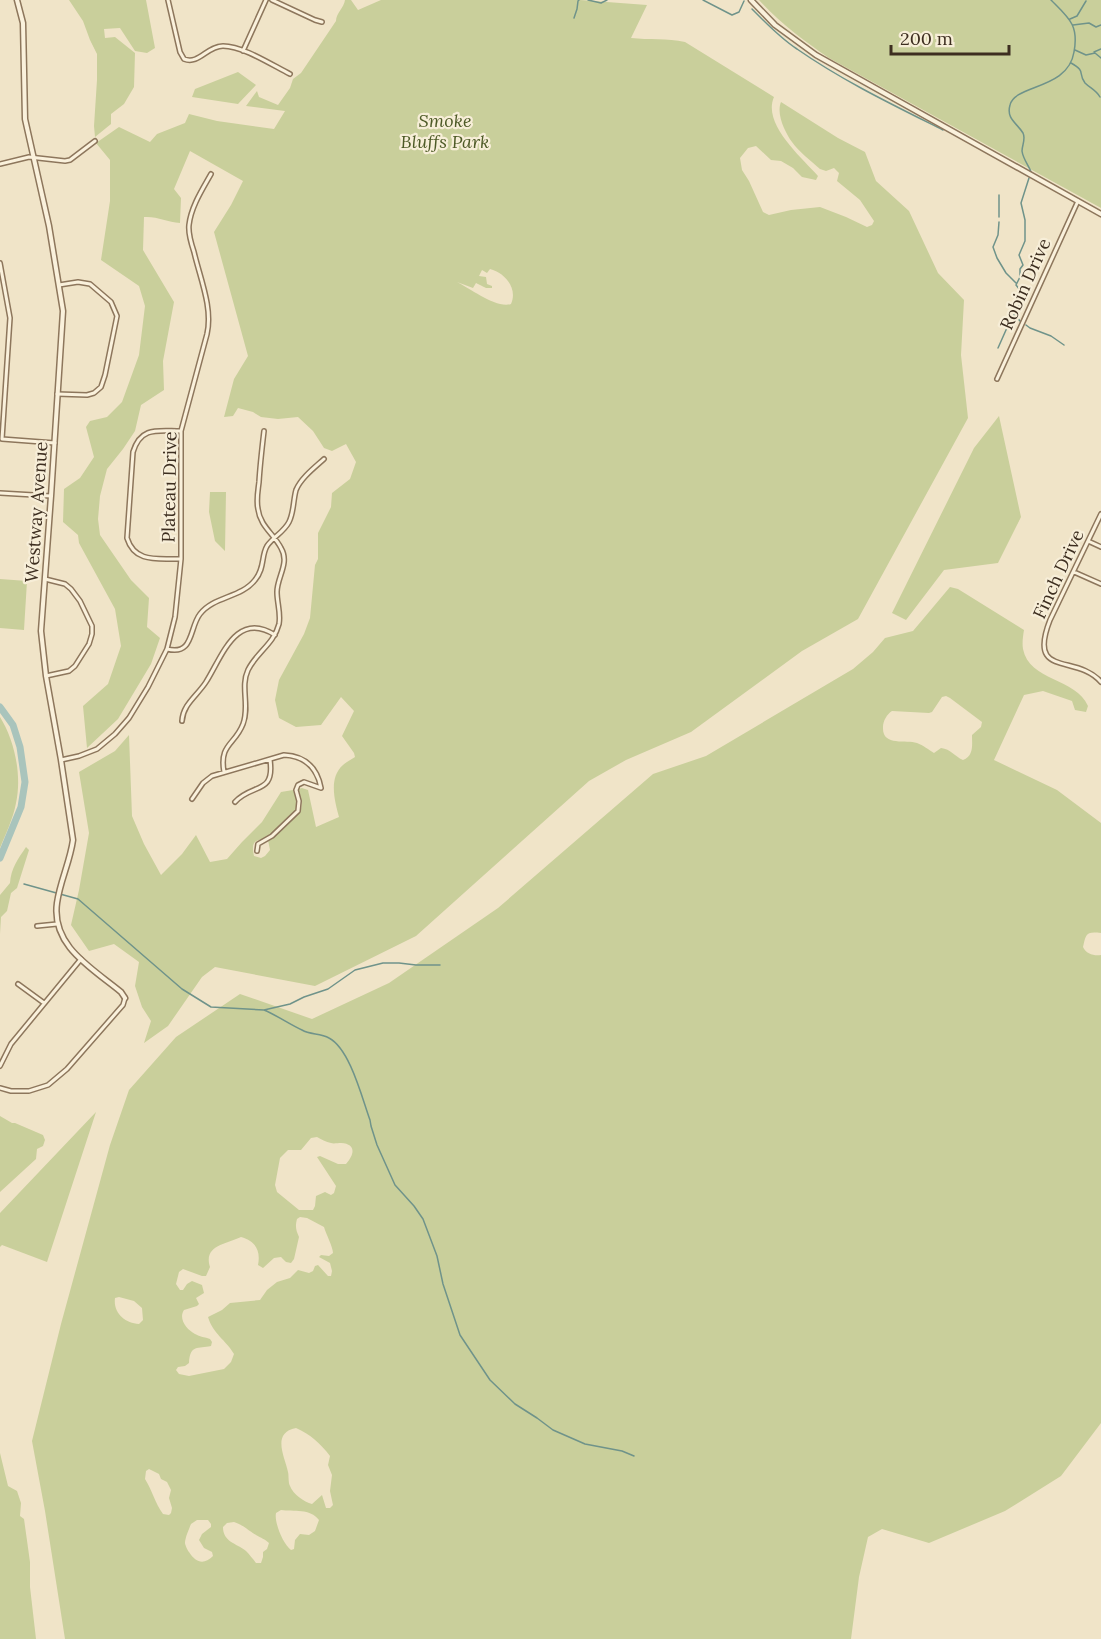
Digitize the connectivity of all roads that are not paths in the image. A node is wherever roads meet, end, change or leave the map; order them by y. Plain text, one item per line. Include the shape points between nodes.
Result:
1 (17, 0) edge
2 (168, 0) edge
3 (266, 0) edge
4 (272, 0) edge
5 (752, 0) edge
6 (322, 22) dead end
7 (243, 51) junction
8 (290, 74) dead end
9 (95, 141) dead end
10 (34, 157) junction
11 (0, 164) edge
12 (211, 174) dead end
13 (1078, 201) junction
14 (1101, 214) edge
15 (0, 263) edge
16 (59, 285) junction
17 (997, 379) dead end
18 (57, 394) junction
19 (181, 431) junction
20 (264, 431) dead end
21 (1, 439) edge
22 (55, 443) junction
23 (324, 459) dead end
24 (0, 493) edge
25 (51, 496) junction
26 (1101, 514) edge
27 (274, 539) junction
28 (1088, 541) junction
29 (1101, 547) edge
30 (182, 559) junction
31 (1074, 572) junction
32 (45, 579) junction
33 (1101, 584) edge
34 (275, 635) junction
35 (167, 649) junction
36 (46, 676) junction
37 (1101, 682) edge
38 (182, 721) dead end
39 (270, 759) junction
40 (61, 760) junction
41 (224, 772) junction
42 (192, 799) dead end
43 (235, 802) dead end
44 (257, 851) dead end
45 (57, 924) junction
46 (37, 926) dead end
47 (81, 959) junction
48 (18, 984) dead end
49 (125, 998) joint
50 (44, 1003) junction
51 (0, 1066) edge
52 (0, 1088) edge

1 - 10 street, Westway Avenue via 23,23 25,119
2 - 7 street via 184,59 195,60 223,46
3 - 7 street
4 - 6 street
5 - 13 street via 776,25 816,55
7 - 8 street
9 - 10 street via 70,160
10 - 11 street
10 - 16 street, Westway Avenue
12 - 19 street, Plateau Drive via 193,208 189,231 209,328
13 - 14 street
13 - 17 street, Robin Drive
15 - 21 street via 10,318
16 - 18 street, Westway Avenue via 63,311
16 - 18 street via 90,284 111,302 117,316 101,387 87,396
18 - 22 street, Westway Avenue
19 - 30 street, Plateau Drive
19 - 30 street via 151,432 135,444 127,538 129,547 141,556
20 - 27 street via 257,506
21 - 22 street
22 - 25 street, Westway Avenue
23 - 27 street via 300,483 290,520
24 - 25 street
25 - 32 street, Westway Avenue
26 - 28 street, Finch Drive
27 - 34 street via 284,558 277,592 280,613
27 - 35 street via 253,583 208,606 196,620 186,645 175,651
28 - 29 street
28 - 31 street, Finch Drive
30 - 35 street, Plateau Drive
31 - 33 street
31 - 37 street, Finch Drive via 1047,630 1044,649 1055,662 1085,670
32 - 36 street, Westway Avenue via 40,631
32 - 36 street via 71,589 92,626 89,644 75,666
34 - 38 street via 253,628 233,637 206,682 186,706
34 - 41 street via 247,673 246,715 242,728 225,751
35 - 40 street, Plateau Drive via 148,687 115,734 97,749
36 - 40 street, Westway Avenue
39 - 41 street
39 - 43 street via 272,772 268,782
39 - 44 street via 293,755 308,762 321,788 304,782 298,785 298,811 258,844
40 - 45 street, Westway Avenue via 73,840 57,903
41 - 42 street via 203,783
45 - 46 street
45 - 47 street via 66,944
47 - 49 street
47 - 50 street
48 - 50 street
49 - 52 street via 67,1069 48,1085 29,1091
50 - 51 street via 11,1044

